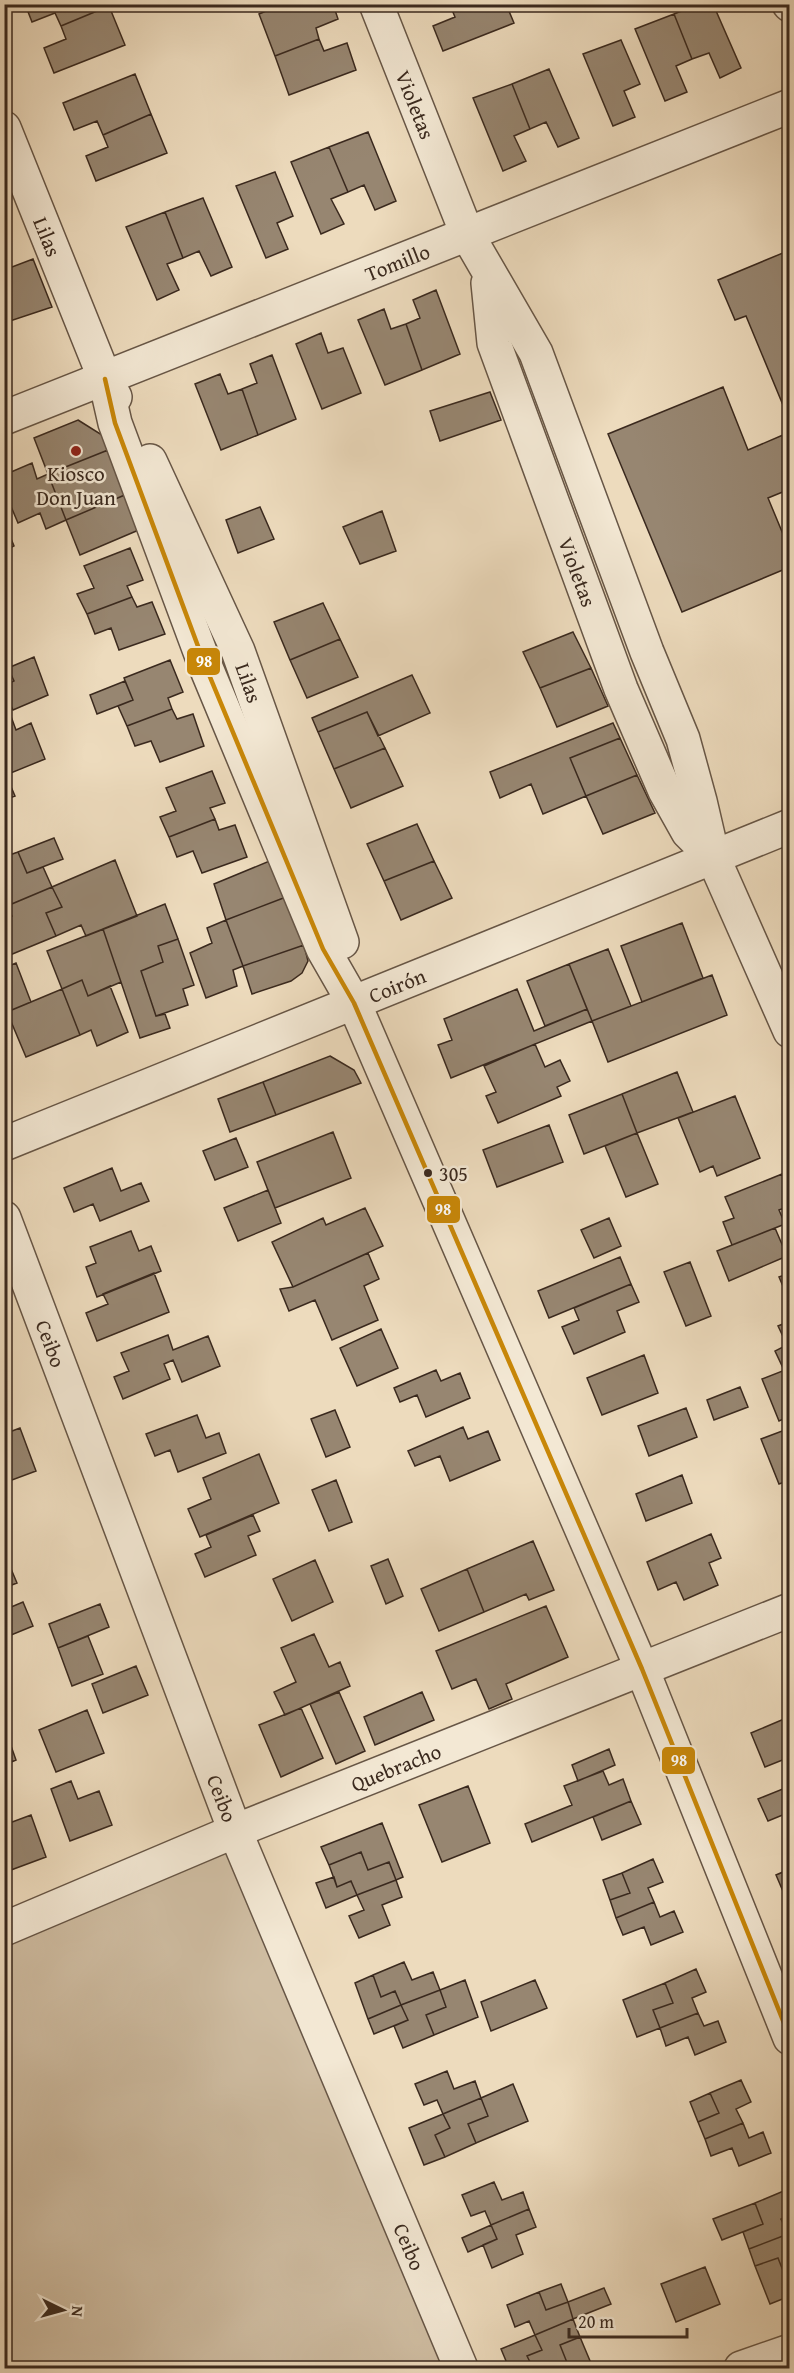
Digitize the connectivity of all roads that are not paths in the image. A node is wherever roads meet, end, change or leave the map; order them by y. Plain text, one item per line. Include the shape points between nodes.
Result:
1 (376, 4) edge
2 (789, 106) edge
3 (4, 128) edge
4 (467, 234) junction
5 (105, 379) junction
6 (4, 418) edge
7 (789, 826) edge
8 (713, 857) junction
9 (354, 1003) junction
10 (789, 1031) edge
11 (6, 1138) edge
12 (4, 1218) edge
13 (789, 1610) edge
14 (642, 1670) junction
15 (236, 1831) junction
16 (4, 1929) edge
17 (789, 2038) edge
18 (789, 2351) edge
19 (461, 2368) edge
20 (741, 2368) edge

1 - 4 street, Violetas
2 - 4 street, Tomillo
3 - 5 street, Lilas
4 - 5 street, Tomillo
4 - 8 street, Violetas via 536,354 682,739
5 - 6 street, Tomillo
5 - 9 street, Lilas via 143,446 238,651 340,933
7 - 8 street, Coirón
8 - 9 street, Coirón
8 - 10 street, Violetas
9 - 11 street, Coirón
9 - 14 street, Lilas
12 - 15 street, Ceibo
13 - 14 street, Quebracho
14 - 15 street, Quebracho
14 - 17 street, Lilas
15 - 16 street, Quebracho
15 - 19 street, Ceibo
18 - 20 street

